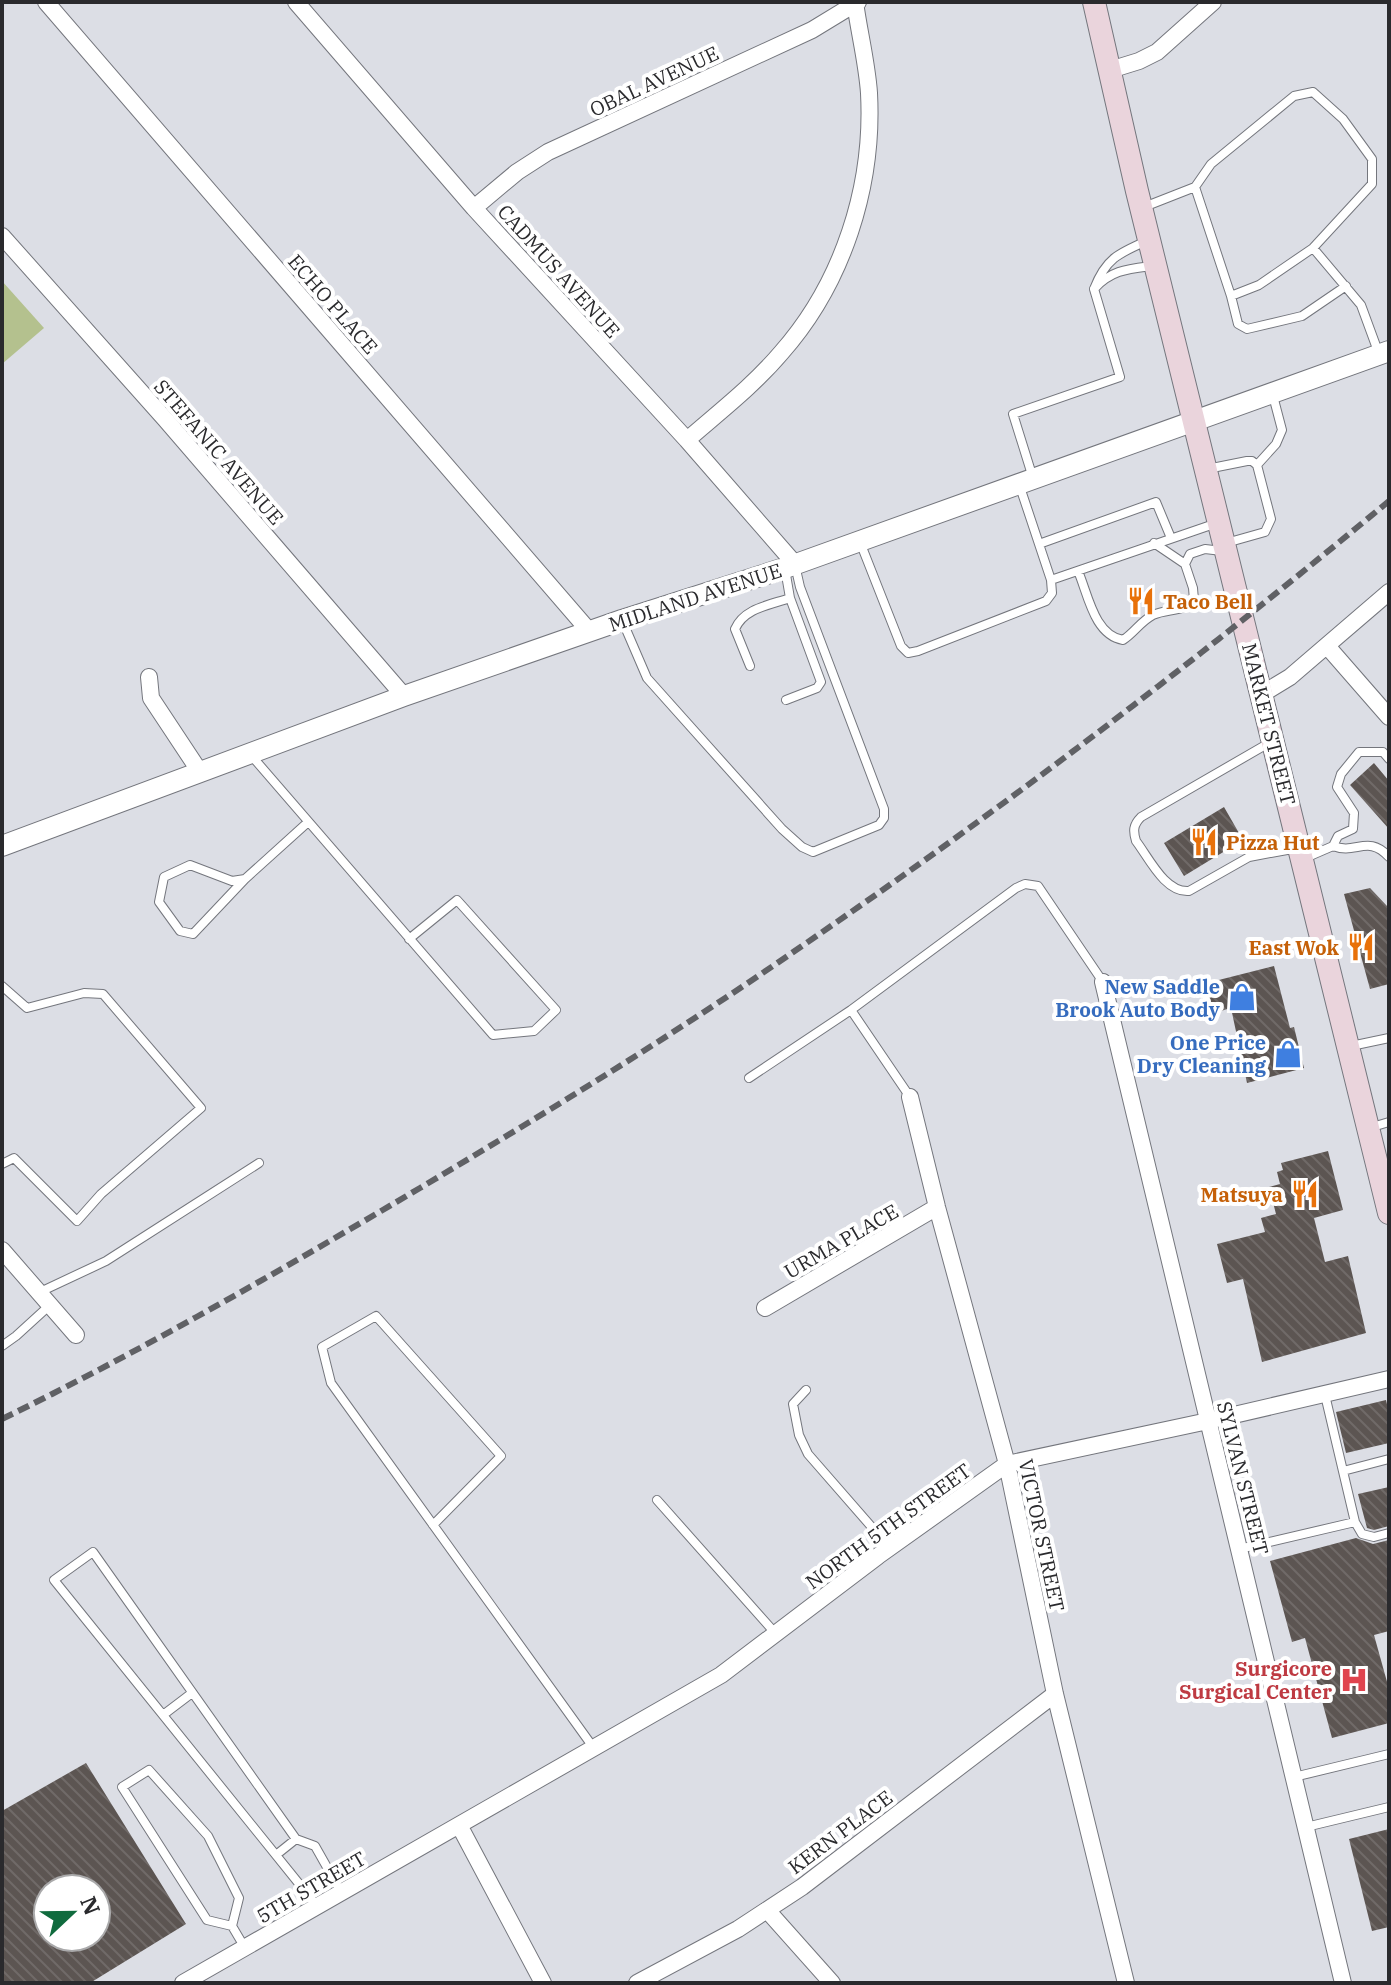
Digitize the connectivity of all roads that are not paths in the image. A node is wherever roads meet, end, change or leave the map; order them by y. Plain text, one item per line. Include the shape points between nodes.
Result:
1 (46, 2) edge
2 (296, 2) edge
3 (1094, 2) edge
4 (1213, 2) edge
5 (856, 3) edge
6 (1110, 70) junction
7 (1195, 187) junction
8 (474, 208) junction
9 (1141, 208) junction
10 (2, 236) edge
11 (1149, 240) junction
12 (1313, 248) junction
13 (1156, 266) junction
14 (1346, 286) junction
15 (1094, 289) junction
16 (1231, 296) junction
17 (1384, 353) edge
18 (1272, 392) junction
19 (1194, 420) junction
20 (687, 440) junction
21 (1257, 465) junction
22 (1206, 469) junction
23 (1026, 480) junction
24 (1171, 538) junction
25 (1224, 539) junction
26 (860, 541) junction
27 (1154, 543) junction
28 (1039, 544) junction
29 (1185, 564) junction
30 (790, 566) junction
31 (1078, 571) junction
32 (1051, 580) junction
33 (1389, 592) edge
34 (790, 598) junction
35 (622, 620) junction
36 (590, 632) junction
37 (1327, 646) junction
38 (750, 666) dead end
39 (149, 677) dead end
40 (1262, 694) junction
41 (404, 696) junction
42 (786, 700) dead end
43 (1389, 717) edge
44 (1273, 741) junction
45 (249, 754) junction
46 (1389, 759) edge
47 (200, 772) junction
48 (307, 823) junction
49 (2, 846) edge
50 (1333, 846) junction
51 (1301, 854) junction
52 (1389, 857) edge
53 (245, 879) junction
54 (409, 939) junction
55 (1103, 982) joint
56 (2, 986) edge
57 (851, 1010) junction
58 (1389, 1038) edge
59 (1348, 1047) junction
60 (749, 1078) dead end
61 (910, 1097) joint
62 (1379, 1125) edge
63 (259, 1163) dead end
64 (2, 1164) edge
65 (937, 1207) junction
66 (1389, 1213) edge
67 (2, 1250) edge
68 (44, 1298) junction
69 (765, 1308) dead end
70 (76, 1335) dead end
71 (2, 1346) edge
72 (1389, 1379) edge
73 (806, 1390) dead end
74 (1325, 1394) junction
75 (1208, 1421) junction
76 (1389, 1459) edge
77 (1007, 1464) junction
78 (1343, 1471) junction
79 (657, 1500) dead end
80 (1355, 1522) junction
81 (433, 1525) junction
82 (1389, 1533) edge
83 (890, 1548) junction
84 (1239, 1549) junction
85 (776, 1634) junction
86 (192, 1693) junction
87 (1055, 1694) junction
88 (163, 1715) junction
89 (594, 1748) junction
90 (1389, 1754) edge
91 (1294, 1777) junction
92 (1389, 1807) edge
93 (459, 1825) junction
94 (1306, 1827) junction
95 (296, 1839) junction
96 (276, 1855) junction
97 (341, 1892) junction
98 (317, 1906) junction
99 (767, 1910) junction
100 (232, 1926) junction
101 (245, 1948) junction
102 (206, 1978) edge
103 (183, 1983) edge
104 (543, 1983) edge
105 (637, 1983) edge
106 (832, 1983) edge
107 (1126, 1983) edge
108 (1343, 1983) edge

1 - 36 street, ECHO PLACE
2 - 8 street, CADMUS AVENUE
3 - 6 main road, MARKET STREET
4 - 6 street via 1157,52
5 - 8 street, OBAL AVENUE via 812,30 548,152
5 - 20 street via 869,123 867,161 845,248 826,288 783,352
6 - 9 main road, MARKET STREET
7 - 9 lane
7 - 12 lane via 1211,164 1294,96 1313,92 1343,119 1372,159 1372,184
7 - 16 lane
8 - 20 street, CADMUS AVENUE
9 - 11 main road, MARKET STREET
10 - 41 street, STEFANIC AVENUE
11 - 13 main road, MARKET STREET
11 - 15 lane via 1108,261
12 - 14 lane
12 - 16 lane via 1259,285
13 - 15 lane via 1115,272
13 - 19 main road, MARKET STREET
14 - 16 lane via 1302,316 1247,329 1238,324
14 - 17 lane
15 - 23 lane via 1120,377 1013,414
17 - 18 street, MIDLAND AVENUE
18 - 19 street, MIDLAND AVENUE
18 - 21 lane via 1282,430
19 - 22 main road, MARKET STREET
19 - 23 street, MIDLAND AVENUE
20 - 30 street, CADMUS AVENUE
21 - 22 lane via 1247,461
21 - 25 lane via 1269,526 1265,532
22 - 25 main road, MARKET STREET
23 - 26 street, MIDLAND AVENUE
23 - 28 lane
24 - 25 lane
24 - 27 lane
24 - 28 lane via 1156,502
25 - 29 lane via 1214,550 1190,554
25 - 40 main road, MARKET STREET
26 - 30 street, MIDLAND AVENUE
26 - 32 lane via 908,653 1046,601
27 - 29 lane
27 - 31 lane
28 - 32 lane
29 - 31 lane via 1192,604 1153,615 1123,640 1102,630
30 - 34 lane
30 - 35 street, MIDLAND AVENUE
30 - 35 lane via 884,809 879,825 813,852 782,829 647,678
31 - 32 lane
33 - 37 street
34 - 38 lane via 740,619 735,629
34 - 42 lane via 821,682
35 - 36 street, MIDLAND AVENUE
36 - 41 street, MIDLAND AVENUE
37 - 40 street
37 - 43 street
39 - 47 street via 151,698
40 - 44 main road, MARKET STREET
41 - 45 street, MIDLAND AVENUE
44 - 51 main road, MARKET STREET
44 - 51 lane via 1141,817 1133,832 1169,885 1179,891 1189,891 1249,857
45 - 47 street, MIDLAND AVENUE
45 - 48 lane
46 - 50 lane via 1383,752 1359,752 1341,774 1337,787 1354,813 1353,829 1338,836
47 - 49 street, MIDLAND AVENUE
48 - 53 lane
48 - 54 lane
50 - 51 lane
50 - 52 lane via 1344,850 1364,844 1381,848
51 - 59 main road, MARKET STREET
53 - 53 lane via 232,881 190,865 164,877 159,902 180,931 193,934
54 - 54 lane via 493,1035 534,1031 556,1010 457,900
55 - 57 lane via 1038,886 1025,884
55 - 75 street, SYLVAN STREET
56 - 64 lane via 27,1008 84,993 103,994 201,1108 77,1221 14,1158
57 - 60 lane
57 - 61 lane
58 - 59 lane
59 - 62 main road, MARKET STREET
61 - 65 street, VICTOR STREET
62 - 66 main road, MARKET STREET
63 - 68 lane
65 - 69 street, URMA PLACE
65 - 77 street, VICTOR STREET
67 - 68 street
68 - 70 street
68 - 71 lane
72 - 74 street, NORTH 5TH STREET
73 - 83 lane via 793,1404 808,1454
74 - 75 street, NORTH 5TH STREET
74 - 78 lane
75 - 77 street, NORTH 5TH STREET
75 - 84 street, SYLVAN STREET
76 - 78 lane
77 - 83 street, NORTH 5TH STREET
77 - 87 street, VICTOR STREET
78 - 80 lane
79 - 85 lane
80 - 82 lane via 1362,1534
80 - 84 lane
81 - 81 lane via 501,1456 376,1316 322,1347 331,1383
81 - 89 lane
83 - 85 street, NORTH 5TH STREET
84 - 91 street, SYLVAN STREET
85 - 89 street, NORTH 5TH STREET via 721,1675
86 - 88 lane
86 - 88 lane via 93,1552 54,1580
86 - 95 lane
87 - 99 street, KERN PLACE
87 - 107 street, VICTOR STREET
88 - 96 lane
89 - 93 street, NORTH 5TH STREET
90 - 91 lane
91 - 94 street, SYLVAN STREET
92 - 94 lane
93 - 97 street, 5TH STREET
93 - 104 street
94 - 108 street, SYLVAN STREET
95 - 96 lane
95 - 97 lane via 315,1846
96 - 98 lane
97 - 98 street, 5TH STREET
98 - 101 street, 5TH STREET
99 - 105 street, KERN PLACE
99 - 106 street
100 - 100 lane via 239,1898 208,1836 149,1770 122,1787 207,1920
100 - 101 lane
101 - 102 street, 5TH STREET
102 - 103 street, 5TH STREET

